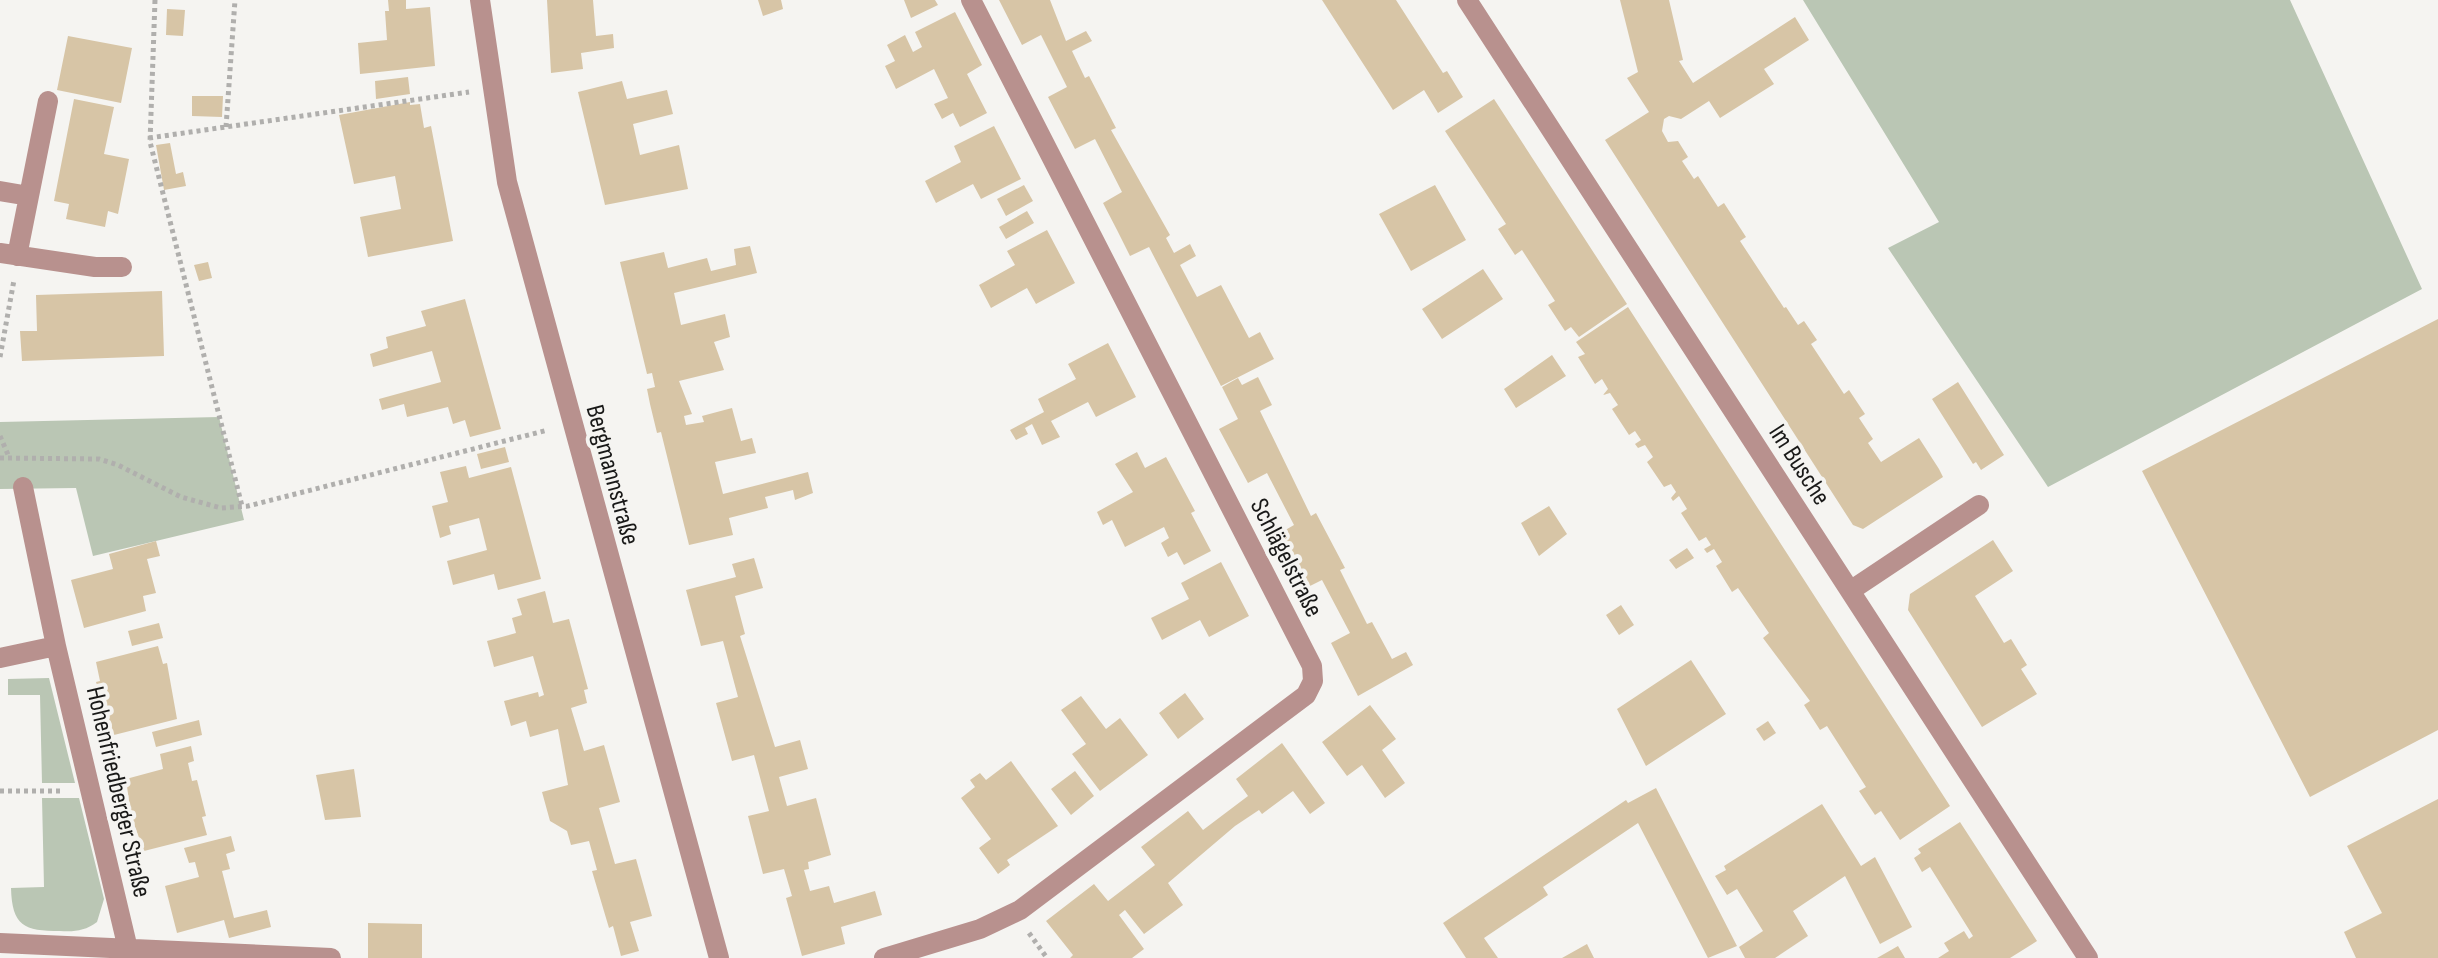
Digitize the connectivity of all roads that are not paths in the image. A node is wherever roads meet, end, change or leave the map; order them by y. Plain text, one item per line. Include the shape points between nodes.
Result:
1 (480, 0) edge
2 (971, 0) edge
3 (1467, 0) edge
4 (48, 101) dead end
5 (0, 191) edge
6 (29, 196) junction
7 (8, 254) edge
8 (122, 267) dead end
9 (23, 487) dead end
10 (1979, 505) dead end
11 (1850, 591) junction
12 (56, 646) junction
13 (0, 658) edge
14 (0, 943) edge
15 (128, 949) junction
16 (331, 958) edge
17 (719, 958) edge
18 (884, 958) edge
19 (2088, 958) edge

1 - 17 street, Bergmannstraße via 507,182
2 - 18 street, Schlägelstraße via 1312,666 1313,681 1306,695 1020,910 980,929
3 - 11 street, Im Busche
4 - 6 street
5 - 6 street
6 - 7 street
7 - 8 street
9 - 12 street, Hohenfriedberger Straße
10 - 11 street
11 - 19 street, Im Busche
12 - 13 street
12 - 15 street, Hohenfriedberger Straße
14 - 15 street
15 - 16 street

